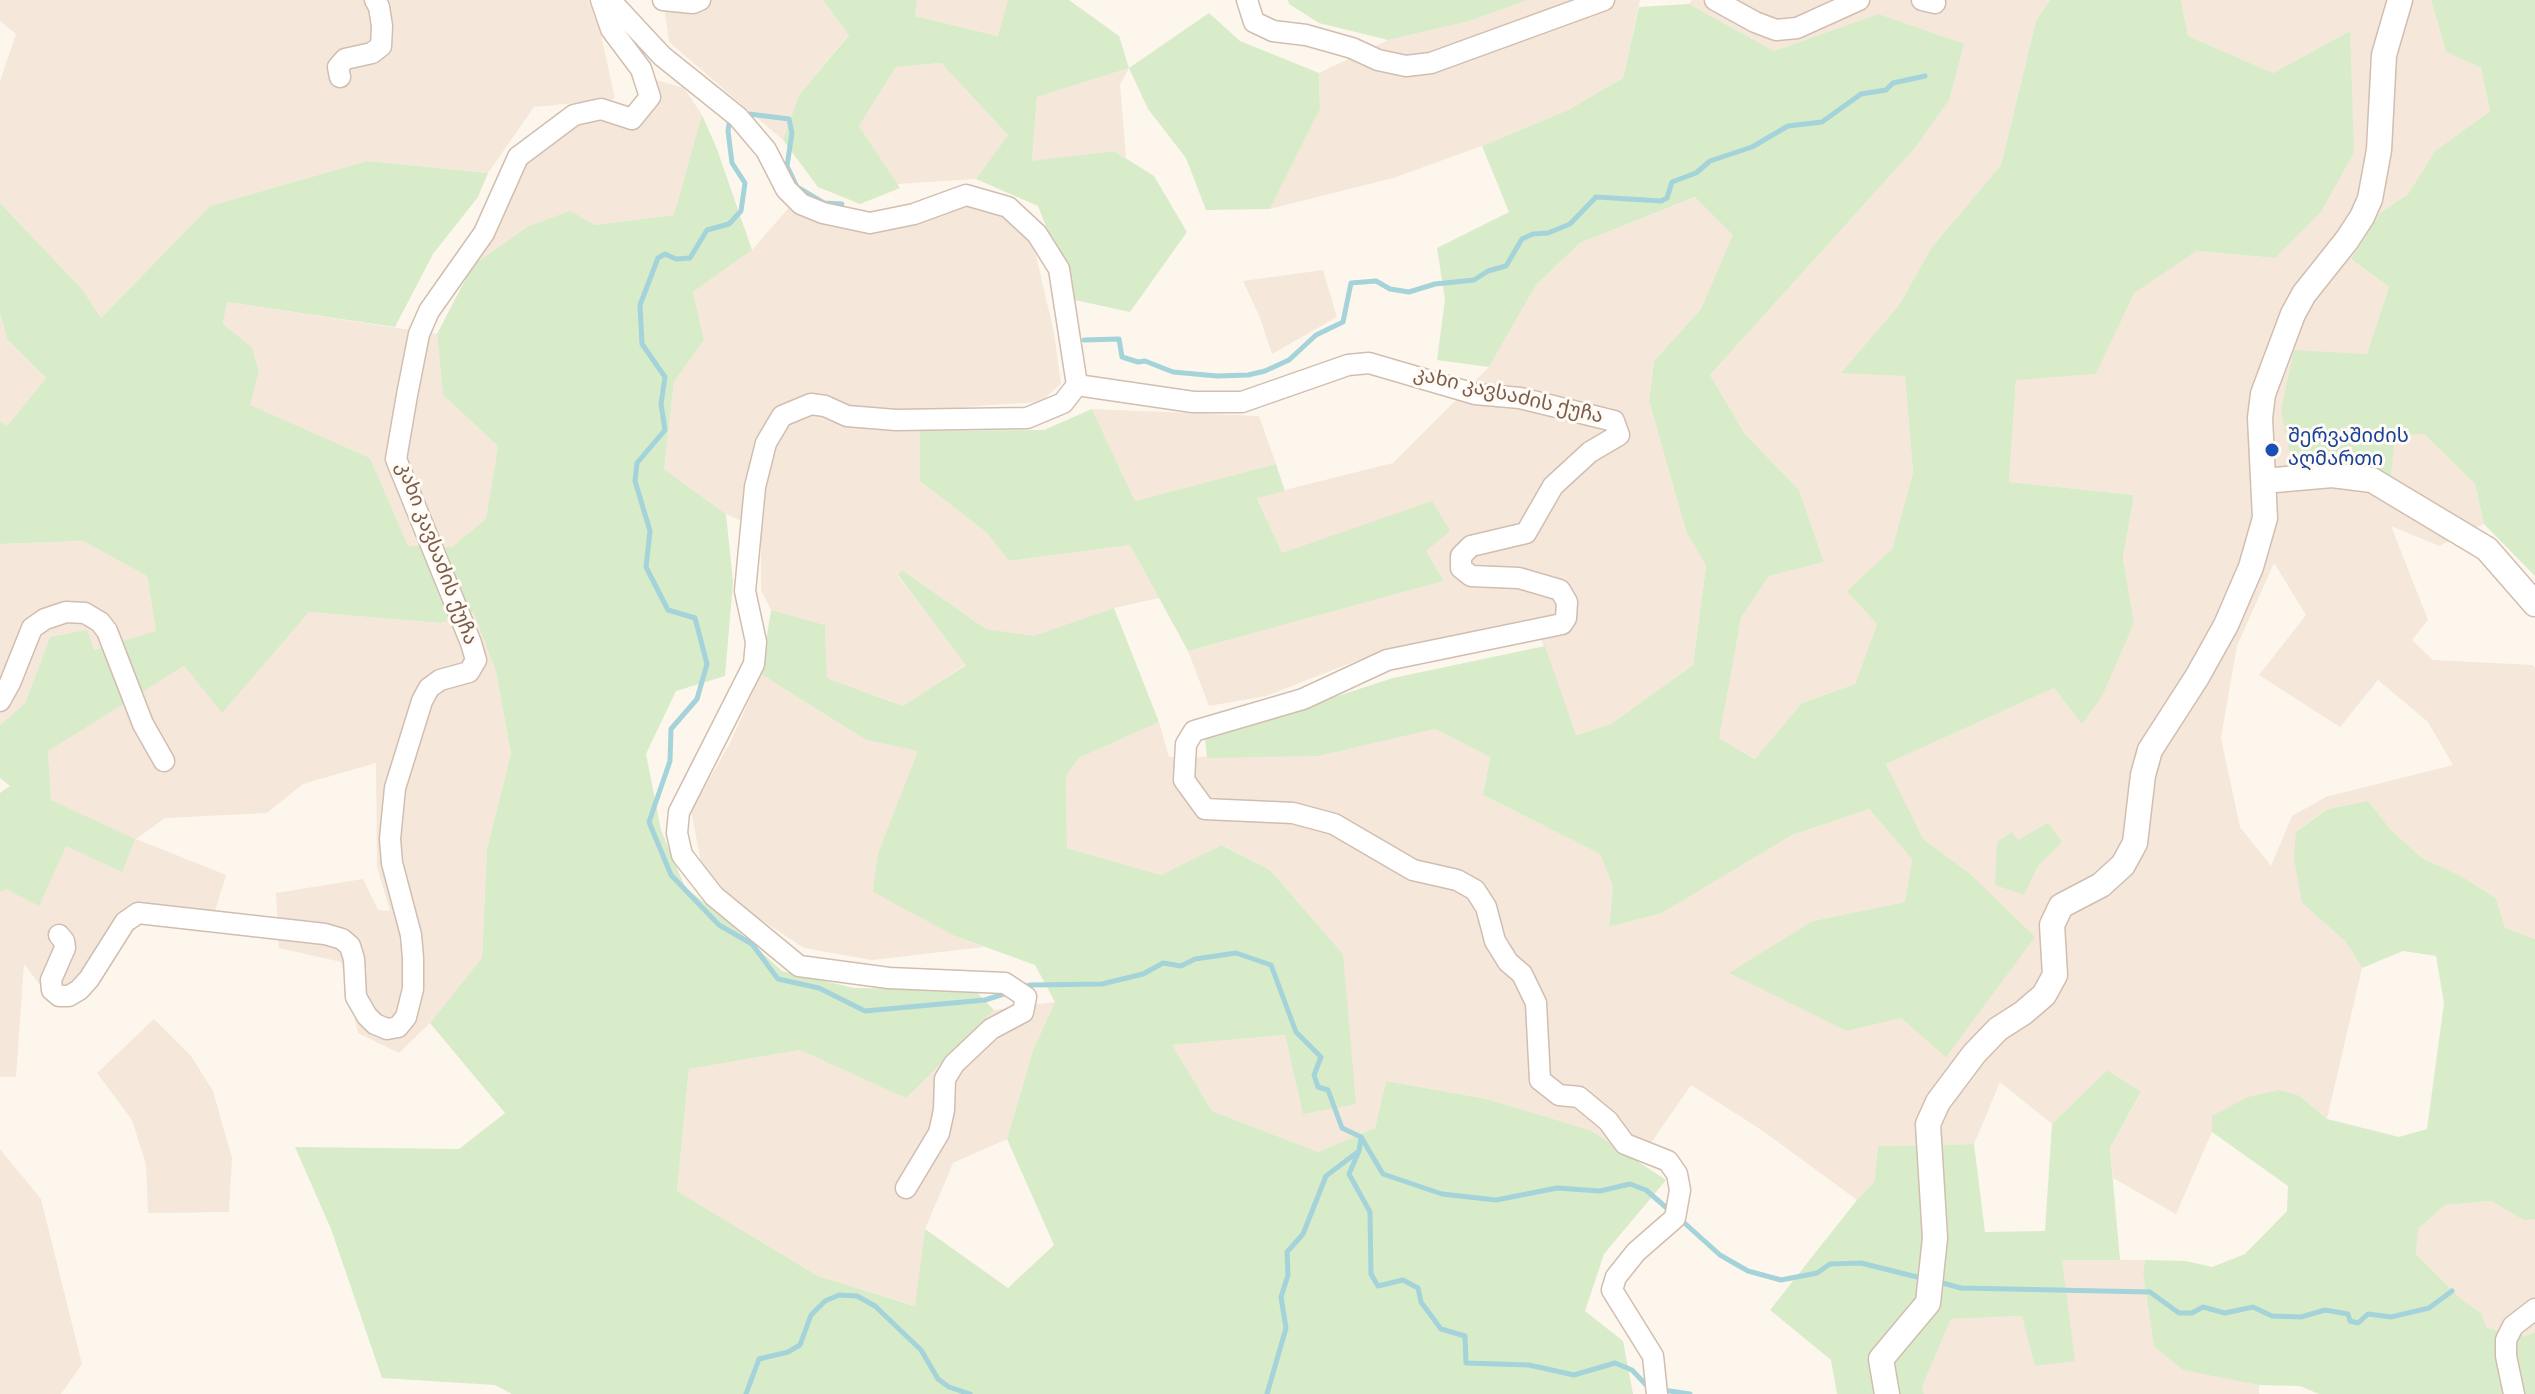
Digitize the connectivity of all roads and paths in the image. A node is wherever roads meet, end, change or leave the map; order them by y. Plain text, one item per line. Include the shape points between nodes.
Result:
1 (375, 0) edge
2 (601, 0) edge
3 (610, 0) edge
4 (663, 0) edge
5 (700, 0) edge
6 (1247, 0) edge
7 (1604, 0) edge
8 (1715, 0) edge
9 (1859, 0) edge
10 (2400, 0) edge
11 (340, 77) dead end
12 (1077, 385) junction
13 (2264, 481) junction
14 (2535, 604) edge
15 (0, 701) edge
16 (164, 761) dead end
17 (59, 935) dead end
18 (906, 1188) dead end
19 (2535, 1309) edge
20 (1657, 1394) edge
21 (1887, 1394) edge
22 (2514, 1394) edge

1 - 11 street via 381,46 345,59 338,67
2 - 17 street, კახი კავსაძის ქუჩა via 611,29 641,69 650,97 632,119 601,109 574,115 518,157 484,233 429,311 407,395 396,459 476,660 469,672 429,688 395,788 392,863 413,958 406,1017 398,1027 375,1024 356,997 350,946 325,934 138,913 125,922 89,979 69,996 52,990 65,948
3 - 12 street via 662,56 738,117 801,204 870,223 966,195 1008,207 1037,234 1059,269
4 - 5 street
6 - 7 street via 1254,22 1273,31 1306,35 1406,66 1431,63
8 - 9 street via 1776,30 1797,28
10 - 13 street via 2384,55 2379,150 2370,199 2347,240 2304,294 2269,377 2260,418
12 - 18 street via 1063,403 1027,418 896,420 847,416 811,404 782,416 766,443 755,487 745,591 756,642 754,664 679,812 682,855 714,896 799,966 889,978 1005,983 1026,997 1023,1012 991,1029 954,1064 945,1079 939,1133
12 - 20 street, კახი კავსაძის ქუჩა via 1193,402 1242,402 1348,365 1369,363 1475,394 1520,398 1614,421 1619,435 1590,452 1553,486 1526,533 1471,546 1461,556 1461,568 1471,576 1519,578 1560,590 1567,602 1562,624 1387,660 1303,699 1194,731 1186,744 1184,780 1205,809 1293,813 1334,824 1413,870 1475,890 1486,907 1495,941 1522,974 1536,1003 1540,1080 1559,1095 1579,1097 1625,1144 1668,1161 1677,1174 1675,1218 1636,1252 1612,1290 1653,1356
13 - 14 street via 2332,475 2372,480 2487,549
13 - 21 street via 2260,538 2226,625 2150,750 2135,843 2123,865 2101,885 2061,906 2052,925 2055,975 2044,995 1974,1054 1928,1124 1935,1238 1928,1303 1881,1359
15 - 16 street via 32,628 66,612 85,613 107,631 143,724
19 - 22 street via 2513,1326 2506,1340

